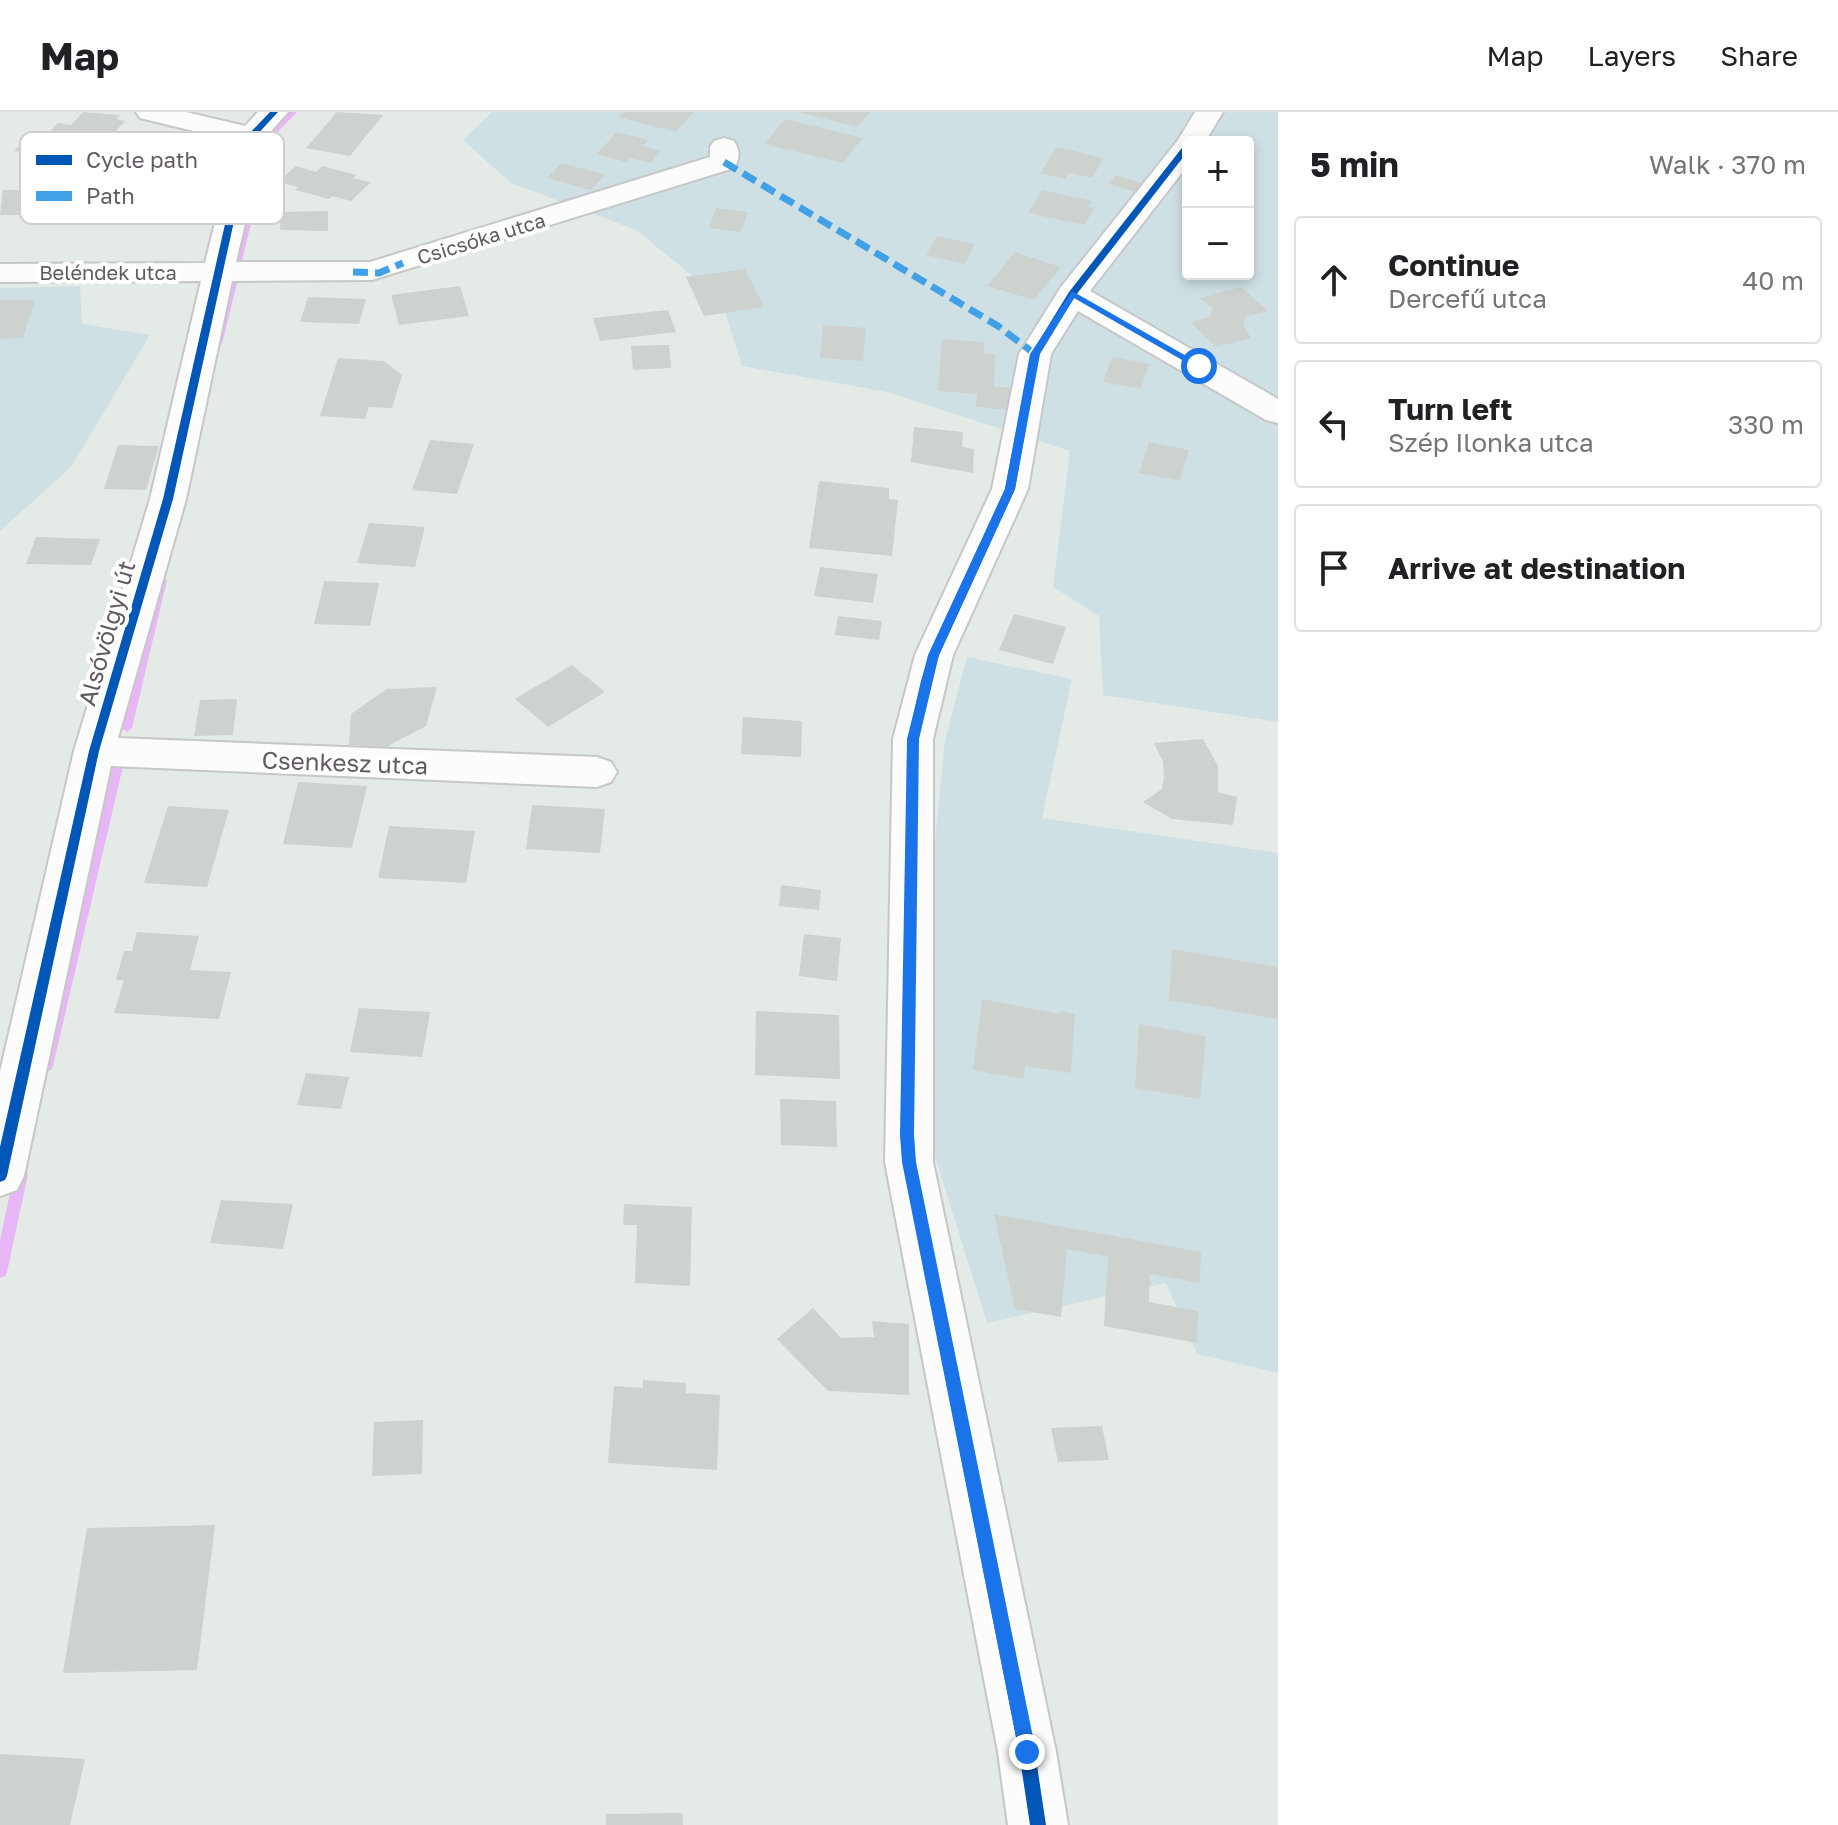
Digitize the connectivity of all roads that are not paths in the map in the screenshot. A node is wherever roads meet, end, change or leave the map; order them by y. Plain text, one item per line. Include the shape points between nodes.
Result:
1 (150, 112) edge
2 (274, 112) edge
3 (1209, 112) edge
4 (234, 132) edge
5 (255, 132) edge
6 (1194, 136) edge
7 (724, 147) dead end
8 (1182, 153) edge
9 (228, 224) edge
10 (216, 271) junction
11 (0, 273) edge
12 (1072, 294) junction
13 (1278, 413) edge
14 (94, 751) junction
15 (597, 772) dead end
16 (0, 1176) edge
17 (1038, 1825) edge

1 - 4 street
2 - 5 street, Alsóvölgyi út
3 - 6 street
7 - 10 street, Csicsóka utca via 724,162 388,268
8 - 12 street
9 - 10 street, Alsóvölgyi út
10 - 11 street, Beléndek utca
10 - 14 street, Alsóvölgyi út via 168,499
12 - 13 street
12 - 17 street via 1035,354 1010,489 934,655 913,739 909,1162
14 - 15 street, Csenkesz utca
14 - 16 street, Alsóvölgyi út

